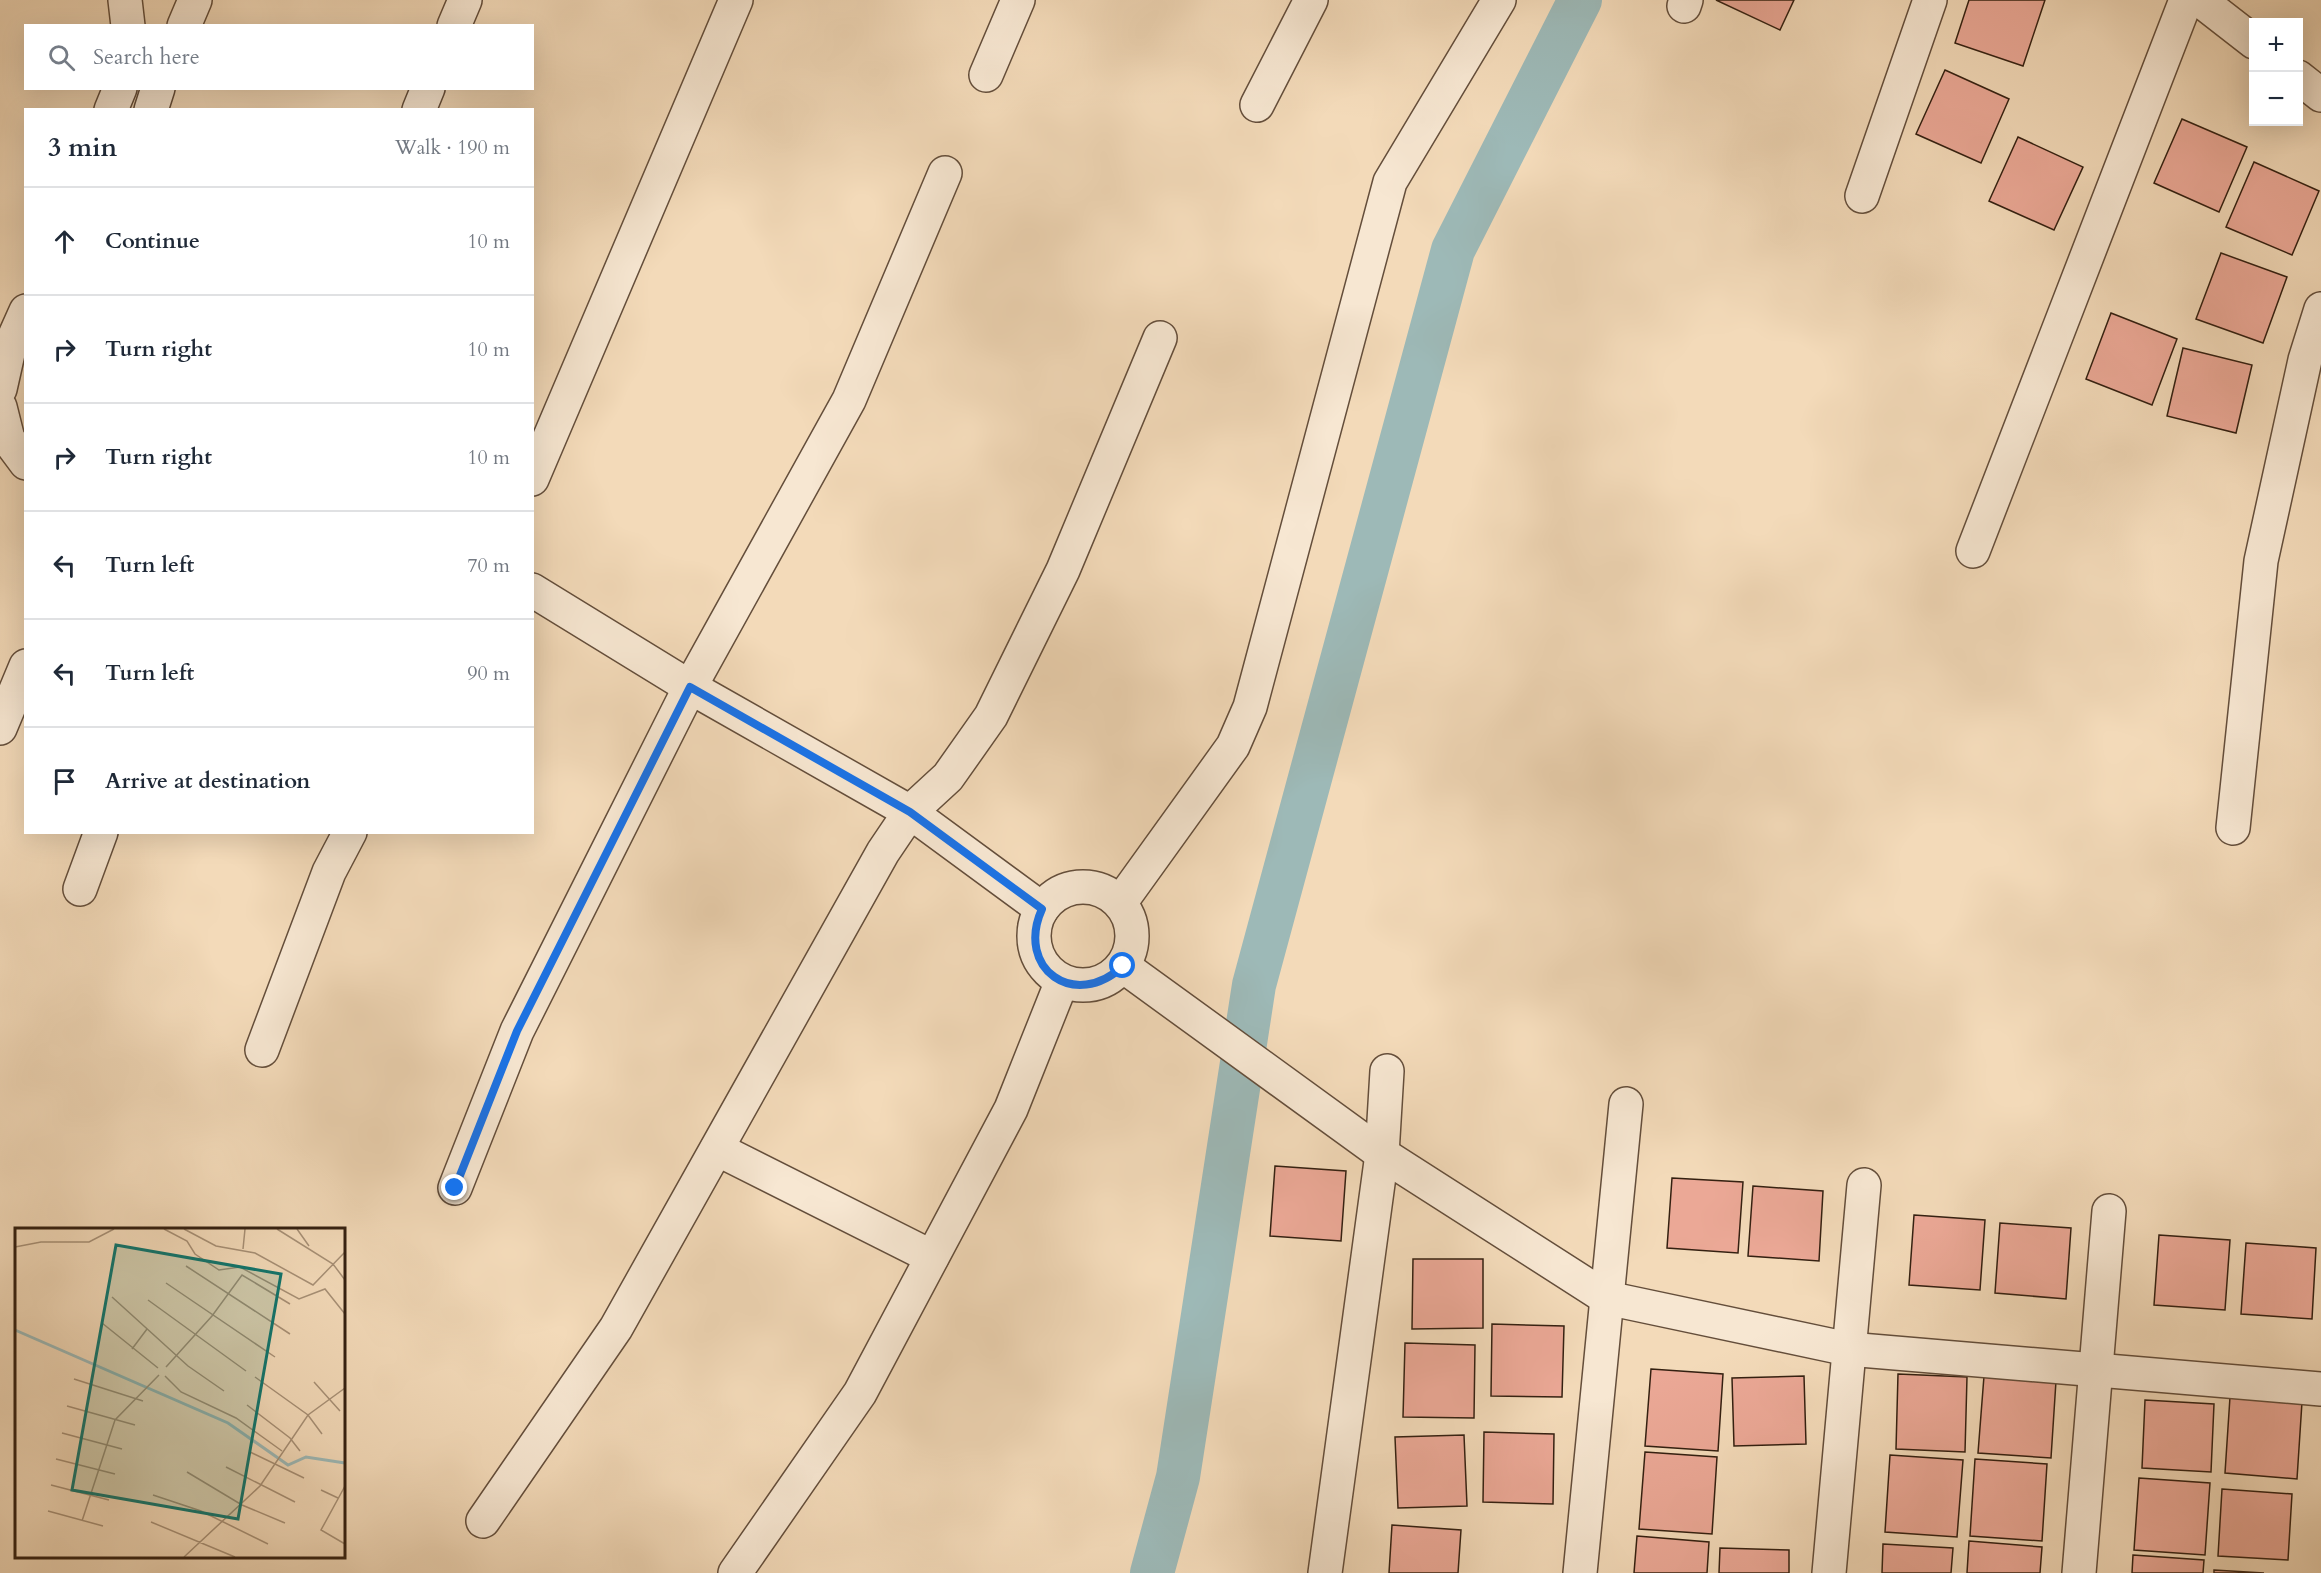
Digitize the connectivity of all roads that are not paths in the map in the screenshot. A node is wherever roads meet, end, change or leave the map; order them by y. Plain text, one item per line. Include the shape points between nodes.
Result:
1 (125, 0) edge
2 (195, 0) edge
3 (465, 0) edge
4 (736, 0) edge
5 (1018, 0) edge
6 (1311, 0) edge
7 (1499, 0) edge
8 (1930, 0) edge
9 (2186, 0) edge
10 (2200, 0) edge
11 (128, 24) edge
12 (185, 24) edge
13 (455, 24) edge
14 (2249, 39) edge
15 (986, 75) dead end
16 (2303, 81) edge
17 (119, 90) edge
18 (157, 90) edge
19 (427, 90) edge
20 (2321, 95) edge
21 (1257, 105) dead end
22 (112, 108) edge
23 (152, 108) edge
24 (420, 108) edge
25 (945, 173) dead end
26 (1862, 195) dead end
27 (2321, 309) edge
28 (24, 315) edge
29 (1160, 338) dead end
30 (0, 389) edge
31 (0, 406) edge
32 (24, 460) edge
33 (534, 474) edge
34 (1973, 551) dead end
35 (534, 591) edge
36 (24, 671) edge
37 (690, 687) junction
38 (0, 728) edge
39 (910, 812) junction
40 (2233, 828) dead end
41 (99, 834) edge
42 (349, 834) edge
43 (80, 889) dead end
44 (1120, 903) junction
45 (1042, 909) junction
46 (1123, 966) junction
47 (1062, 981) junction
48 (262, 1050) dead end
49 (1386, 1071) dead end
50 (1626, 1104) dead end
51 (717, 1149) junction
52 (1382, 1154) junction
53 (1864, 1185) dead end
54 (455, 1188) dead end
55 (2109, 1211) dead end
56 (932, 1257) junction
57 (1607, 1298) junction
58 (1848, 1349) junction
59 (2095, 1371) junction
60 (2321, 1389) edge
61 (483, 1521) dead end
62 (735, 1573) edge
63 (1325, 1573) edge
64 (1580, 1573) edge
65 (1829, 1573) edge
66 (2079, 1573) edge

1 - 11 street
2 - 12 street
3 - 13 street
4 - 33 street
5 - 15 street
6 - 21 street
7 - 44 street via 1390,182 1253,695 1240,731
8 - 26 street
9 - 34 street
10 - 14 street
16 - 20 street
17 - 22 street
18 - 23 street
19 - 24 street
25 - 37 street via 849,400
27 - 40 street via 2305,360 2261,561
28 - 30 street via 9,349
29 - 39 street via 1064,570 991,716 948,777
31 - 32 street via 8,439
35 - 37 street
36 - 38 street
37 - 39 street
37 - 54 street via 517,1031
39 - 45 street
39 - 51 street via 883,852
41 - 43 street
42 - 48 street via 329,872
44 - 45 street via 1095,888 1080,887 1065,890
44 - 46 street via 1129,918 1132,935 1131,951
45 - 47 street via 1035,924 1038,958
46 - 47 street via 1095,985 1078,986
46 - 52 street
47 - 56 street via 1011,1108
49 - 52 street
50 - 57 street
51 - 56 street
51 - 61 street via 616,1328
52 - 57 street
52 - 63 street
53 - 58 street
55 - 59 street
56 - 62 street via 860,1393
57 - 58 street
57 - 64 street
58 - 59 street
58 - 65 street
59 - 60 street
59 - 66 street

